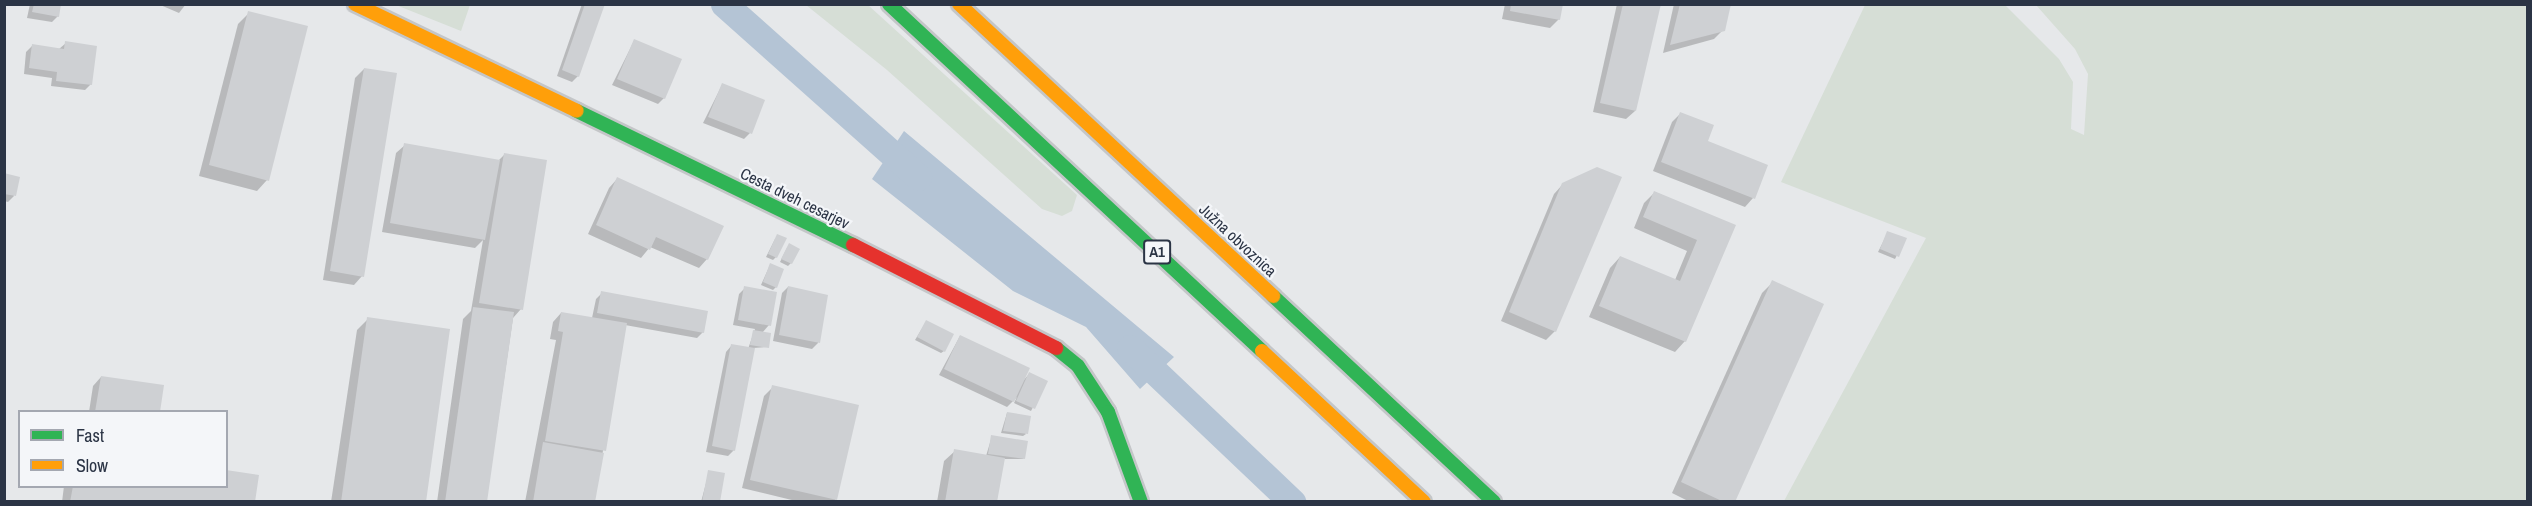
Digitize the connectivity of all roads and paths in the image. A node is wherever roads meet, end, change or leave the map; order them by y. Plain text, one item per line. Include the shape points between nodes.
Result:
1 (355, 4) edge
2 (889, 4) edge
3 (959, 4) edge
4 (1141, 501) edge
5 (1424, 501) edge
6 (1494, 501) edge

1 - 4 main road, Cesta dveh cesarjev via 1023,328 1059,350 1078,366 1108,412
2 - 5 main road, A1
3 - 6 main road, Južna obvoznica

